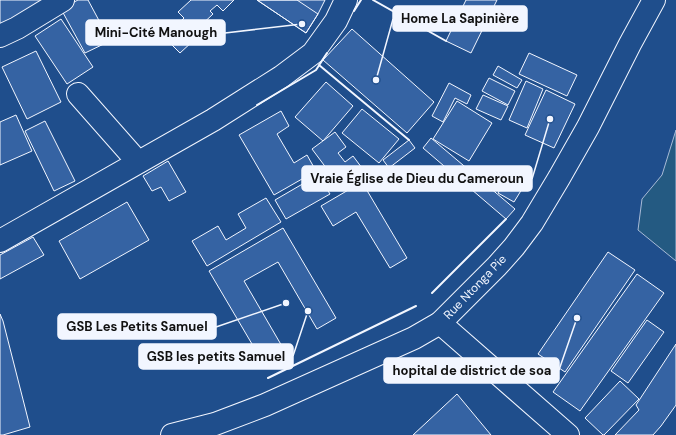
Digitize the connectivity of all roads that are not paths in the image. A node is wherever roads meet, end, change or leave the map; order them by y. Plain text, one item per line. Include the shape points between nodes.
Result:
1 (63, 0) edge
2 (346, 0) edge
3 (654, 0) edge
4 (0, 36) edge
5 (78, 94) dead end
6 (138, 162) junction
7 (0, 241) edge
8 (440, 323) junction
9 (219, 429) edge
10 (172, 435) edge
11 (568, 435) edge

1 - 4 street
2 - 6 street via 336,21 313,53 281,77 220,115
3 - 8 street, Rue Ntonga Pie via 588,127 532,223 497,266
5 - 6 street
6 - 7 street
8 - 9 street, Rue Ntonga Pie via 414,338 265,405
8 - 11 street
9 - 10 street, Rue Ntonga Pie

